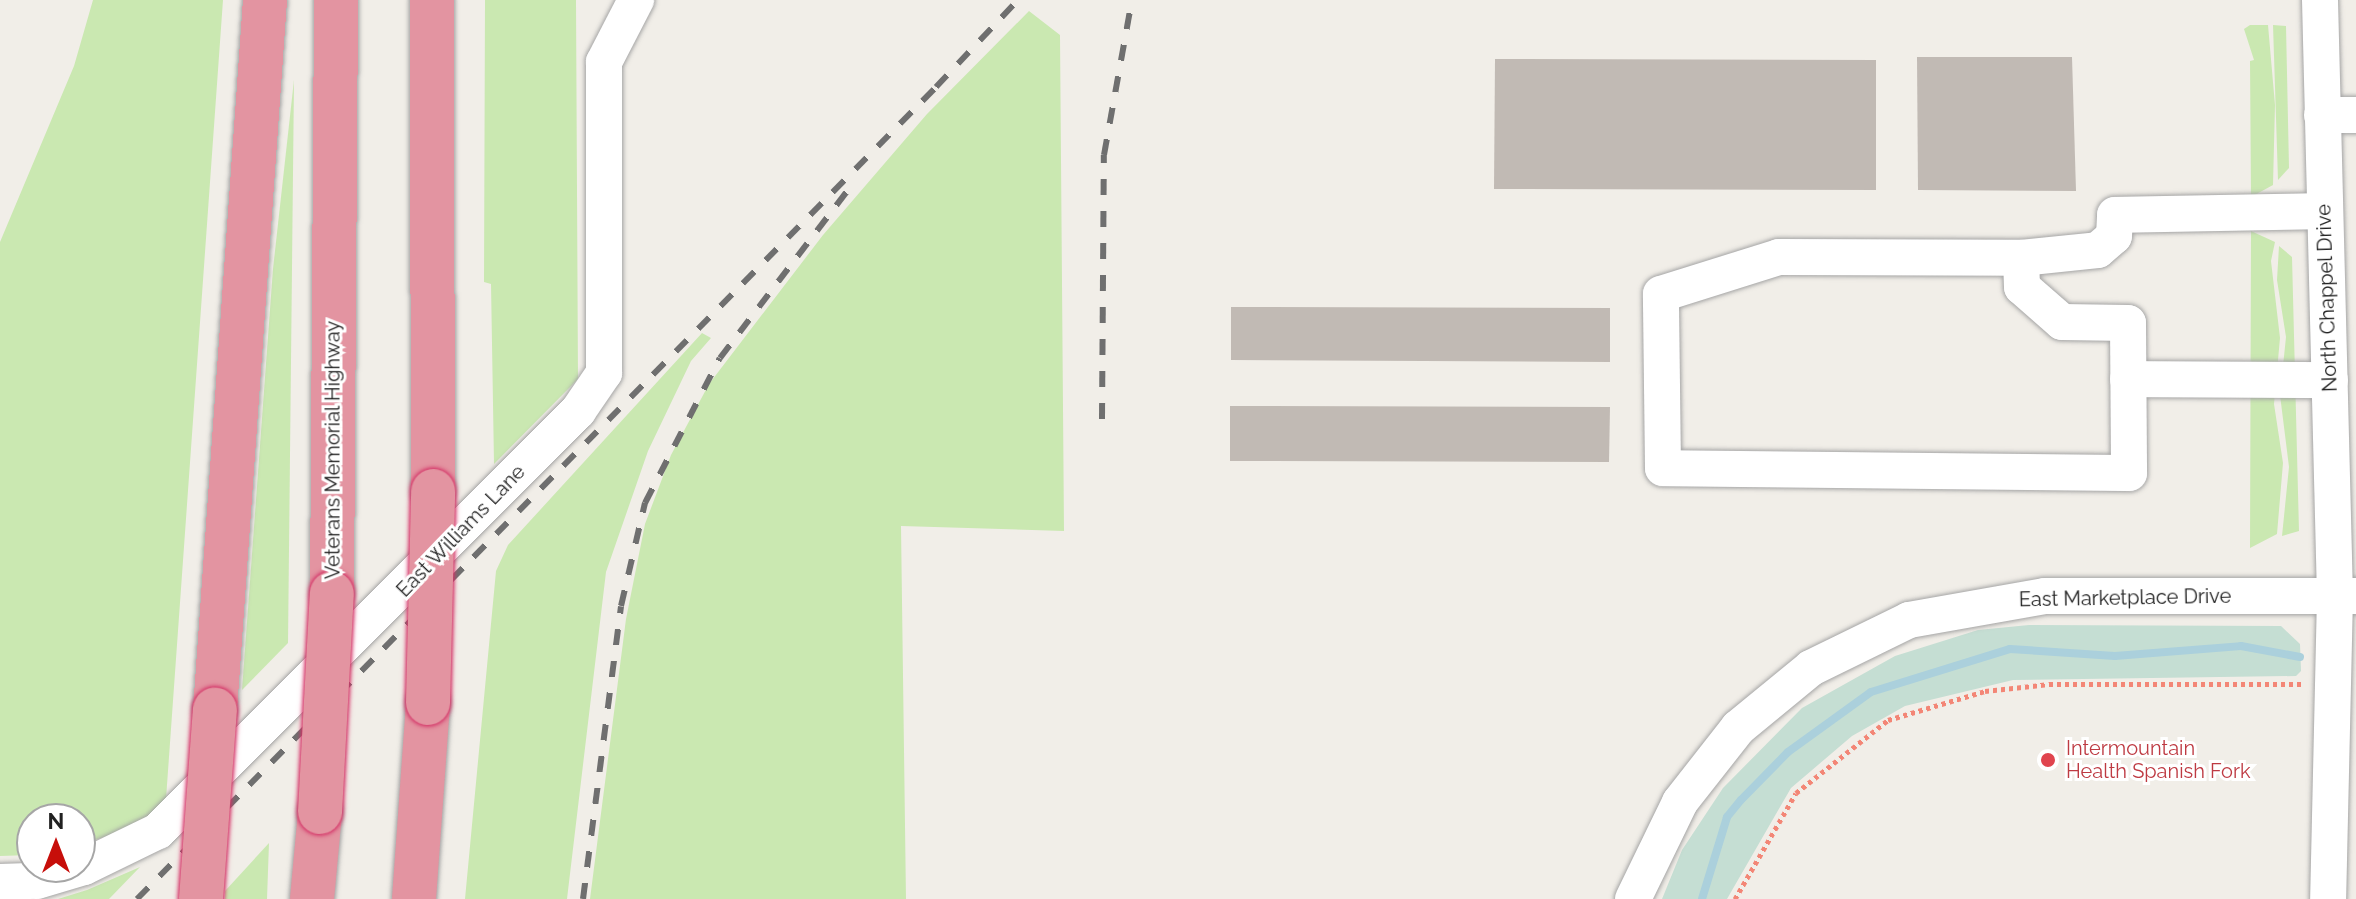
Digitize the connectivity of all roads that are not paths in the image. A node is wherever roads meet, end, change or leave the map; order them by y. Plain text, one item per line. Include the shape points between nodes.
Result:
1 (265, 0) edge
2 (336, 0) edge
3 (432, 0) edge
4 (636, 0) edge
5 (2320, 0) edge
6 (2339, 115) edge
7 (2324, 211) junction
8 (2021, 258) junction
9 (2342, 338) edge
10 (2128, 379) junction
11 (2330, 380) junction
12 (2346, 596) edge
13 (0, 882) edge
14 (201, 899) edge
15 (312, 899) edge
16 (414, 899) edge
17 (1633, 899) edge
18 (2328, 899) edge

1 - 14 highway, bridge
2 - 15 highway, Veterans Memorial Highway, bridge via 332,593
3 - 16 highway, bridge via 433,491 428,703
4 - 13 street, East Williams Lane via 604,62 604,373 578,411 158,831 84,867 37,881
5 - 6 street, North Chappel Drive
6 - 7 street, North Chappel Drive
7 - 8 street via 2115,215 2109,246
7 - 9 street, North Chappel Drive
8 - 10 street via 2022,287 2062,322 2128,323
8 - 10 street via 1779,257 1661,294 1663,468 2129,473
9 - 11 street, North Chappel Drive
10 - 11 street
11 - 12 street, North Chappel Drive
12 - 17 street, East Marketplace Drive via 2045,596 1960,606 1909,620 1811,668 1759,708 1710,760 1655,845
12 - 18 street, North Chappel Drive

